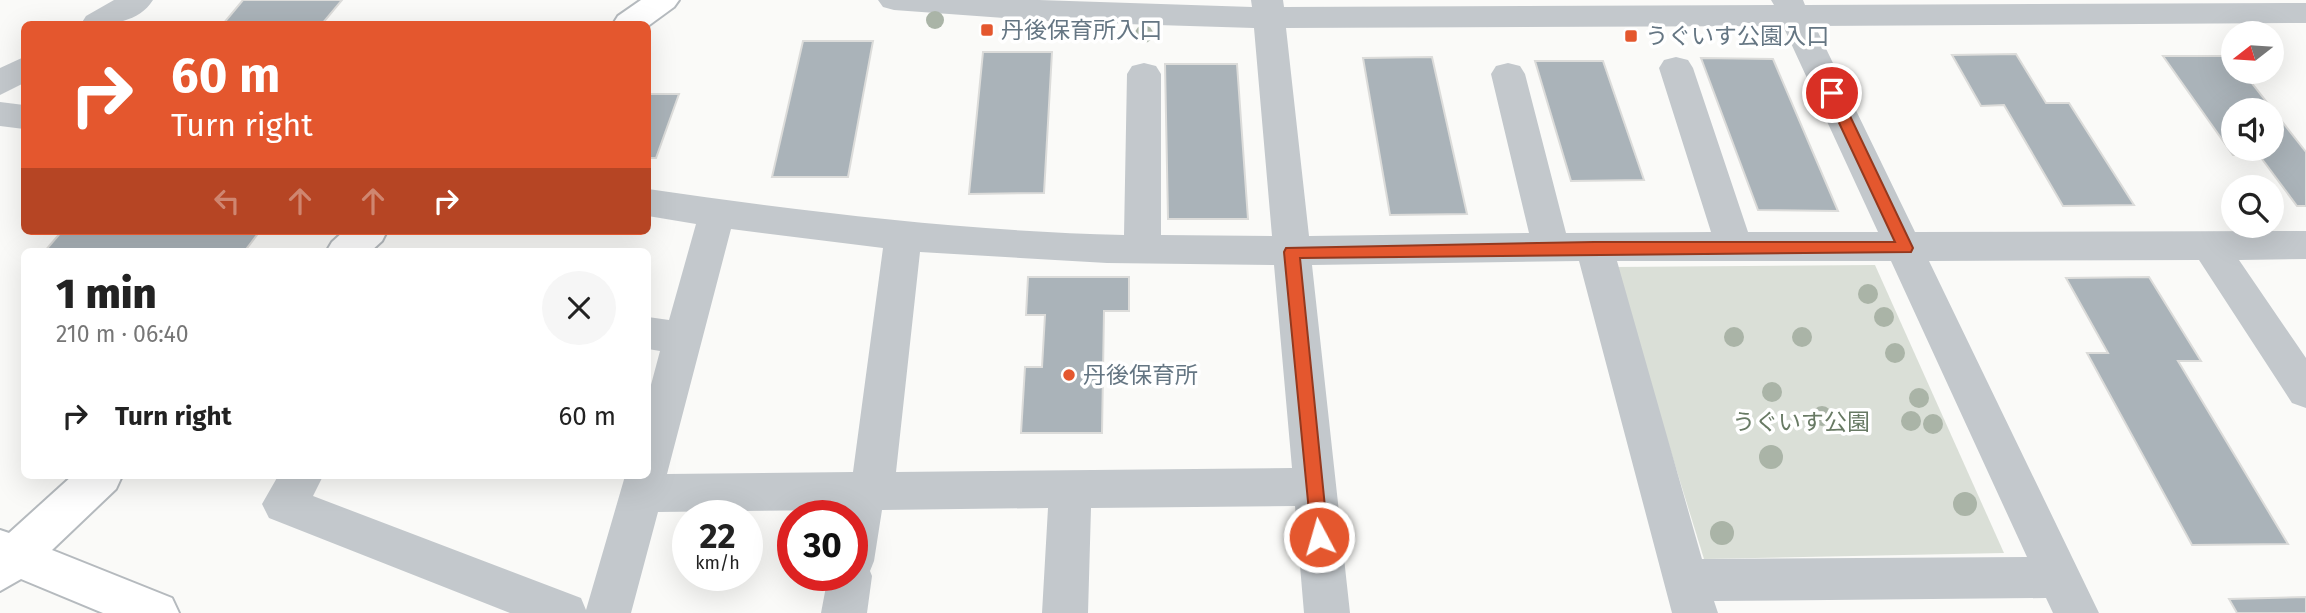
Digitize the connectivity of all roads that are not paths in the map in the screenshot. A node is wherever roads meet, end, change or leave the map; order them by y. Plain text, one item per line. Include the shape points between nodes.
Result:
1 (137, 0) edge
2 (663, 0) edge
3 (894, 0) edge
4 (1790, 7) edge
5 (1268, 9) edge
6 (2306, 13) edge
7 (102, 21) edge
8 (633, 21) edge
9 (1676, 68) dead end
10 (21, 70) edge
11 (1144, 74) dead end
12 (1508, 74) dead end
13 (0, 83) edge
14 (0, 114) edge
15 (21, 117) edge
16 (651, 203) edge
17 (717, 213) junction
18 (364, 235) edge
19 (903, 236) junction
20 (2306, 245) edge
21 (2209, 246) junction
22 (1594, 247) junction
23 (350, 248) edge
24 (1551, 248) junction
25 (1735, 248) junction
26 (1905, 248) junction
27 (1142, 250) junction
28 (1291, 252) junction
29 (665, 336) edge
30 (2306, 391) edge
31 (651, 437) edge
32 (98, 479) edge
33 (300, 479) edge
34 (645, 480) edge
35 (1314, 487) junction
36 (1070, 489) junction
37 (867, 493) junction
38 (865, 500) edge
39 (5, 559) edge
40 (848, 591) edge
41 (2068, 595) edge
42 (1691, 597) edge
43 (156, 613) edge
44 (565, 613) edge
45 (608, 613) edge
46 (844, 613) edge
47 (1065, 613) edge
48 (1327, 613) edge

1 - 7 street
2 - 8 main road
3 - 5 street via 1061,12
4 - 5 street
4 - 6 street
4 - 26 street
5 - 28 street
9 - 25 street
10 - 13 street
11 - 27 street
12 - 24 street
14 - 15 street
16 - 17 street
17 - 19 street
17 - 29 street
18 - 23 main road
19 - 27 street
19 - 37 street
20 - 21 street
21 - 26 street
21 - 30 street
22 - 24 street
22 - 25 street
22 - 42 street
24 - 28 street
25 - 26 street
26 - 41 street
27 - 28 street
28 - 35 street
29 - 31 street
32 - 39 main road
33 - 44 street via 284,504
34 - 37 street
34 - 45 street
35 - 36 street
35 - 48 street
36 - 37 street
36 - 47 street
37 - 38 street
39 - 43 main road
40 - 46 street
41 - 42 street

